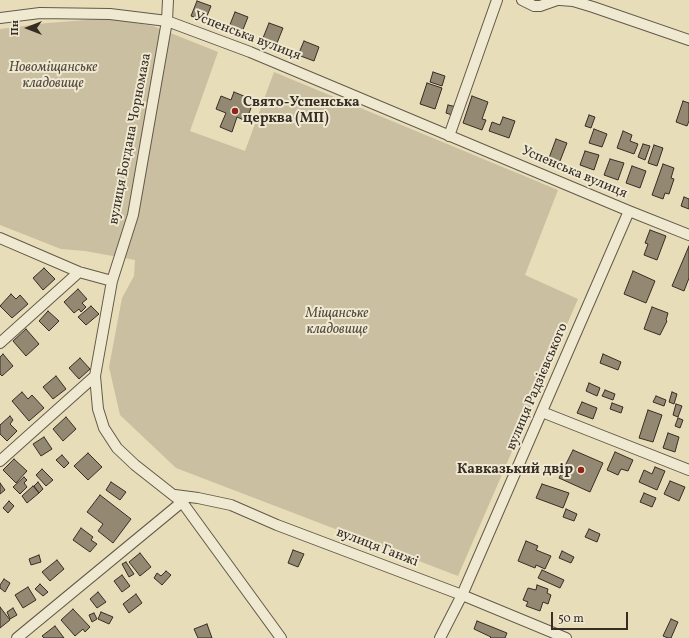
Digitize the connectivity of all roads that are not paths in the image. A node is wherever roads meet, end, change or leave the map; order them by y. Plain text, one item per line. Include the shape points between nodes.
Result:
1 (168, 0) edge
2 (497, 0) edge
3 (522, 0) edge
4 (556, 0) edge
5 (560, 0) edge
6 (0, 18) edge
7 (167, 21) junction
8 (689, 40) edge
9 (449, 136) junction
10 (629, 211) junction
11 (689, 235) edge
12 (0, 238) edge
13 (79, 272) junction
14 (112, 281) junction
15 (0, 343) edge
16 (95, 376) junction
17 (542, 412) junction
18 (0, 461) edge
19 (689, 470) edge
20 (178, 498) junction
21 (462, 595) junction
22 (17, 638) edge
23 (281, 638) edge
24 (440, 638) edge
25 (566, 638) edge

1 - 7 street, вулиця Богдана Чорномаза
2 - 9 street
3 - 4 street via 534,6
5 - 8 street via 593,7
6 - 7 street, Успенська вулиця via 40,13 110,14
7 - 9 street, Успенська вулиця via 250,52
7 - 14 street, вулиця Богдана Чорномаза via 133,215
9 - 10 street, Успенська вулиця
10 - 11 street, Успенська вулиця
10 - 17 street, вулиця Радзієвського
12 - 13 street
13 - 14 street
13 - 15 street
14 - 16 street, вулиця Богдана Чорномаза
16 - 18 street
16 - 20 street, вулиця Богдана Чорномаза via 98,409 104,428 117,448
17 - 19 street
17 - 21 street, вулиця Радзієвського
20 - 21 street, вулиця Ганжі via 198,498 231,505
20 - 22 street via 49,613
20 - 23 street
21 - 24 street, вулиця Радзієвського
21 - 25 street, вулиця Ганжі

